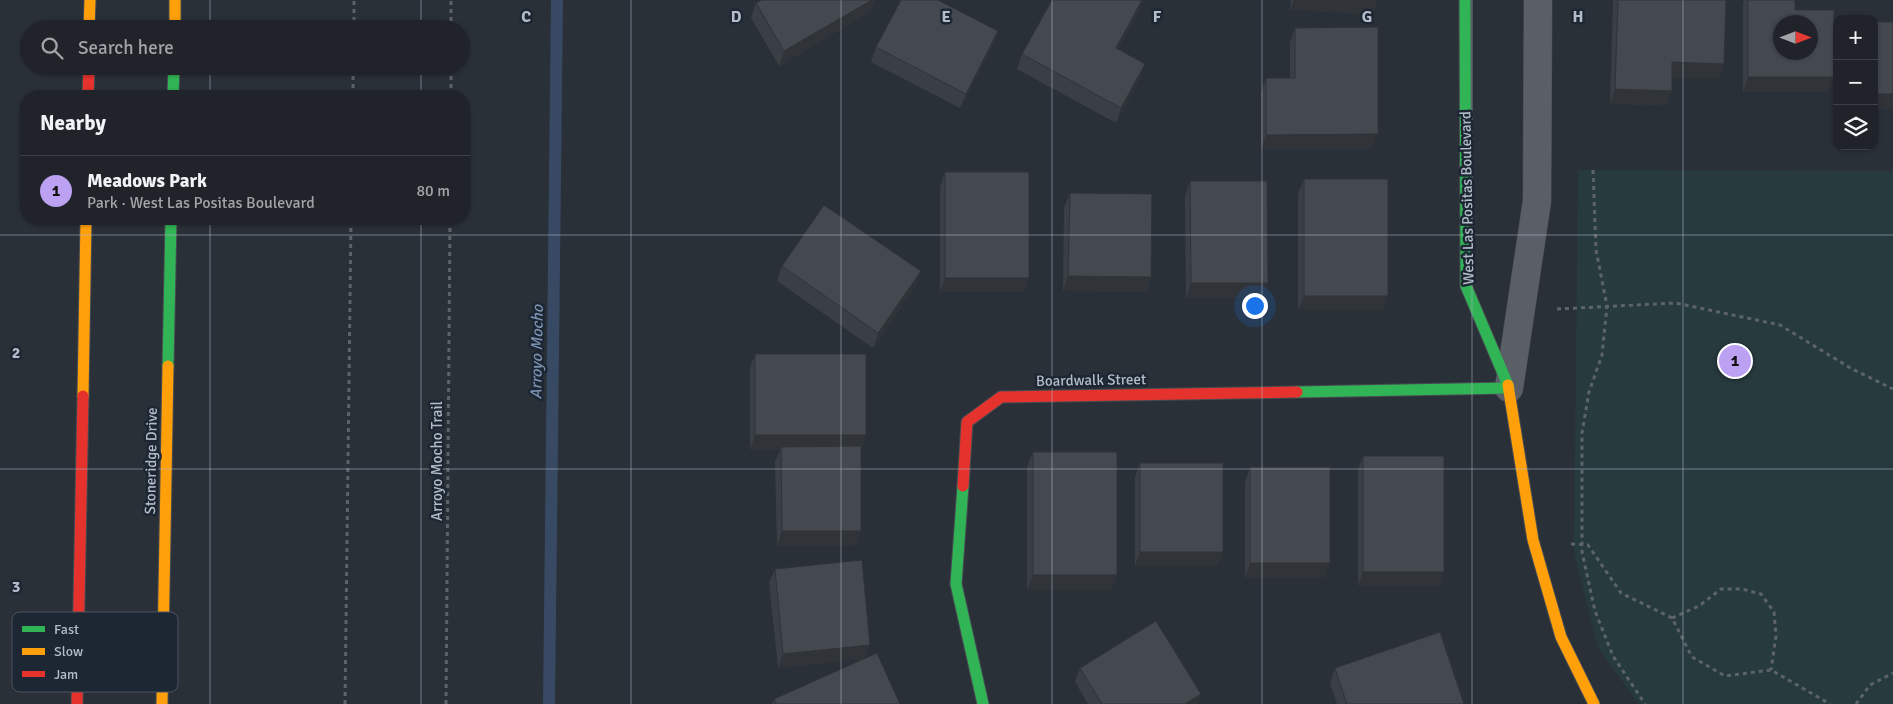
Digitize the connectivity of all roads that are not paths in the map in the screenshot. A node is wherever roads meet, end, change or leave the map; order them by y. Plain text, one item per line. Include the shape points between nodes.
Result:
1 (90, 0) edge
2 (175, 0) edge
3 (1465, 0) edge
4 (1538, 0) edge
5 (90, 20) edge
6 (175, 20) edge
7 (89, 75) edge
8 (174, 75) edge
9 (88, 90) edge
10 (173, 90) edge
11 (86, 225) edge
12 (171, 225) edge
13 (1510, 388) junction
14 (79, 612) edge
15 (164, 612) edge
16 (983, 704) edge
17 (1594, 704) edge

1 - 5 street
2 - 6 street
3 - 13 street, West Las Positas Boulevard via 1466,286
4 - 13 street, West Las Positas Boulevard via 1538,201
7 - 9 street
8 - 10 street
11 - 14 street
12 - 15 street, Stoneridge Drive
13 - 16 street, Boardwalk Street via 1001,397 967,422 956,584
13 - 17 street, West Las Positas Boulevard via 1533,540 1561,637

